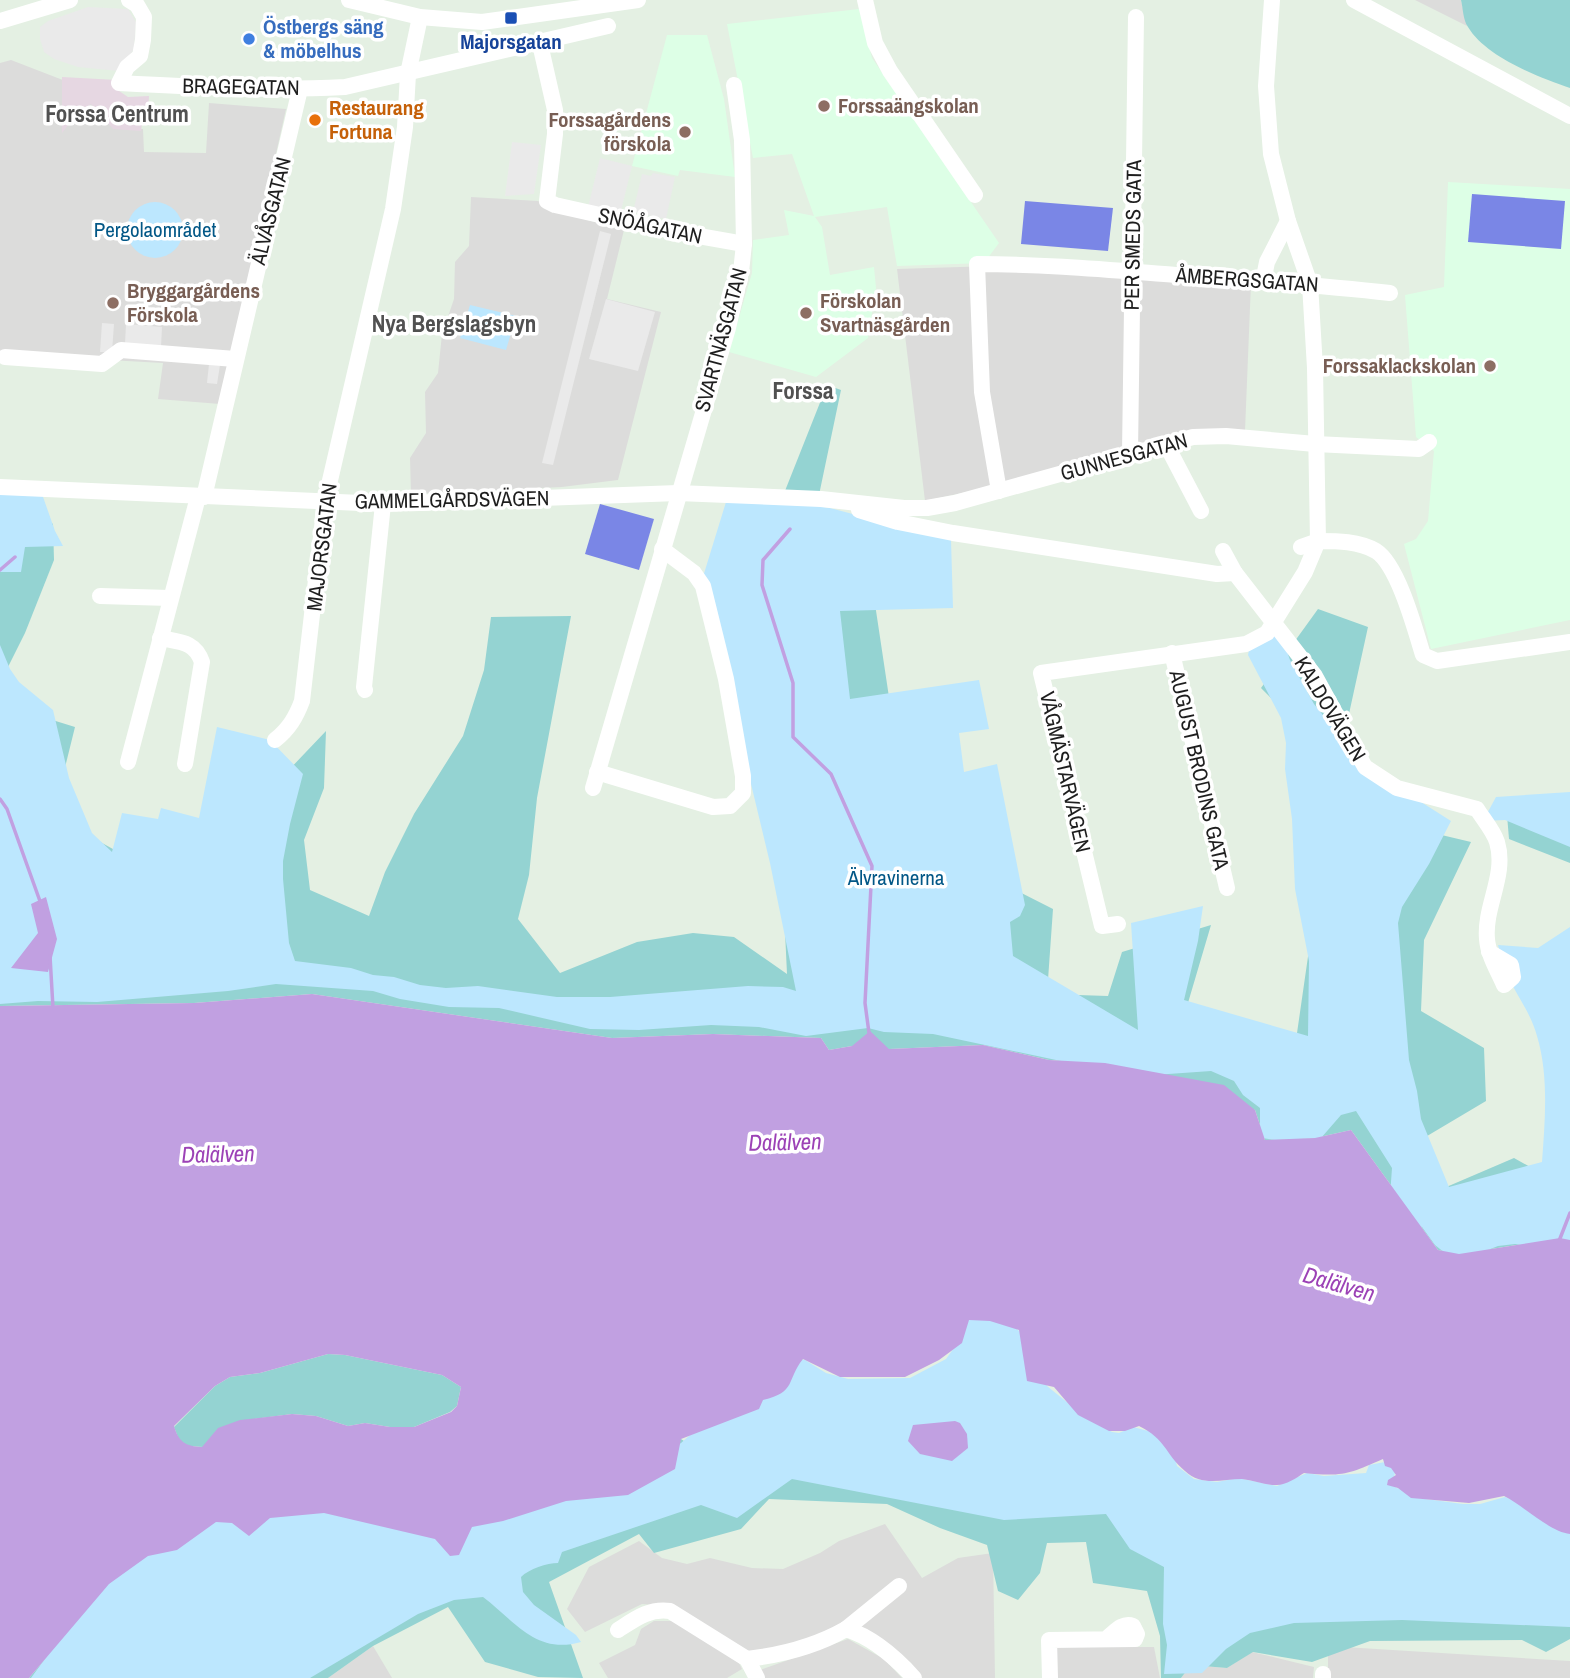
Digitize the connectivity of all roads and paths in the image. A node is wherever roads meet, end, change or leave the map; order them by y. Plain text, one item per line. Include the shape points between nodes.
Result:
1 (70, 0) edge
2 (129, 0) edge
3 (349, 0) edge
4 (638, 0) edge
5 (865, 0) edge
6 (1272, 0) edge
7 (1354, 0) edge
8 (527, 8) edge
9 (420, 17) junction
10 (1136, 17) dead end
11 (0, 21) edge
12 (608, 26) dead end
13 (540, 44) junction
14 (408, 74) junction
15 (734, 85) dead end
16 (300, 89) junction
17 (1570, 116) edge
18 (975, 195) dead end
19 (1288, 221) junction
20 (744, 244) junction
21 (1132, 272) junction
22 (1263, 282) junction
23 (1310, 284) junction
24 (1390, 293) dead end
25 (5, 357) dead end
26 (235, 359) junction
27 (1429, 442) dead end
28 (1315, 444) junction
29 (1167, 446) junction
30 (1130, 453) junction
31 (0, 487) edge
32 (999, 491) junction
33 (678, 493) junction
34 (201, 497) junction
35 (821, 499) junction
36 (324, 502) junction
37 (383, 504) junction
38 (904, 508) joint
39 (1201, 511) dead end
40 (1318, 541) junction
41 (1301, 547) dead end
42 (662, 549) junction
43 (1223, 551) dead end
44 (1235, 573) junction
45 (100, 596) dead end
46 (170, 598) junction
47 (1272, 622) junction
48 (160, 638) junction
49 (1570, 642) edge
50 (1172, 653) junction
51 (365, 690) dead end
52 (275, 740) dead end
53 (128, 762) dead end
54 (185, 764) dead end
55 (1227, 888) dead end
56 (1118, 924) dead end
57 (1504, 985) dead end
58 (899, 1586) dead end
59 (846, 1629) junction
60 (618, 1630) dead end
61 (1135, 1639) dead end
62 (749, 1671) edge
63 (914, 1678) edge
64 (1050, 1678) edge

1 - 11 street
2 - 16 street, BRAGEGATAN via 144,17 143,40 140,56 118,83
3 - 9 street
4 - 8 street
5 - 18 street via 875,43 890,71
6 - 19 street via 1266,86 1271,154
7 - 17 street
8 - 9 street via 482,22
9 - 14 street, MAJORSGATAN
10 - 21 street, PER SMEDS GATA
12 - 13 street, BRAGEGATAN
13 - 14 street, BRAGEGATAN
13 - 20 street, SNÖÅGATAN via 555,110 547,201
14 - 16 street, BRAGEGATAN via 345,88
14 - 36 street, MAJORSGATAN via 393,209
15 - 20 street, SVARTNÄSGATAN via 742,141
16 - 26 street, ÄLVÅSGATAN
19 - 22 street via 1267,262
19 - 23 street
20 - 33 street, SVARTNÄSGATAN via 727,328
21 - 22 street, ÅMBERGSGATAN
21 - 30 street, PER SMEDS GATA
21 - 32 street, ÅMBERGSGATAN via 977,264 982,392
22 - 23 street, ÅMBERGSGATAN
23 - 24 street, ÅMBERGSGATAN
23 - 28 street
25 - 26 street via 102,363 121,350
26 - 34 street, ÄLVÅSGATAN
27 - 28 street, GUNNESGATAN via 1419,449
28 - 29 street, GUNNESGATAN via 1226,436 1193,437
28 - 40 street
29 - 30 street, GUNNESGATAN
29 - 39 street
30 - 32 street, GUNNESGATAN
31 - 34 street, GAMMELGÅRDSVÄGEN
32 - 38 street, GUNNESGATAN via 955,503
33 - 35 street, GAMMELGÅRDSVÄGEN
33 - 37 street, GAMMELGÅRDSVÄGEN
33 - 42 street, SVARTNÄSGATAN
34 - 36 street, GAMMELGÅRDSVÄGEN
34 - 46 street, ÄLVÅSGATAN
35 - 38 street, GAMMELGÅRDSVÄGEN
35 - 44 street via 953,533 1217,574
36 - 37 street, GAMMELGÅRDSVÄGEN
36 - 52 street, MAJORSGATAN via 302,701 295,718
37 - 51 street
40 - 41 street
40 - 47 street, VÅGMÄSTARVÄGEN via 1305,572
40 - 49 street via 1358,544 1377,552 1392,568 1423,655 1437,662
42 - 42 street, SVARTNÄSGATAN via 595,780 713,807 730,806 743,793 743,776 703,586 694,573
43 - 44 street, KALDOVÄGEN
44 - 47 street, KALDOVÄGEN
45 - 46 street
46 - 48 street, ÄLVÅSGATAN
47 - 50 street, VÅGMÄSTARVÄGEN via 1267,633 1246,644
47 - 57 street, KALDOVÄGEN via 1315,676 1366,768 1397,788 1477,808 1497,841 1499,875 1487,938 1489,951 1511,965 1513,978
48 - 53 street, ÄLVÅSGATAN
48 - 54 street via 191,645 202,662
50 - 55 street, AUGUST BRODINS GATA
50 - 56 street, VÅGMÄSTARVÄGEN via 1041,673 1102,926
58 - 59 street
59 - 62 street
59 - 63 street via 900,1663
60 - 62 street via 648,1612 670,1611 704,1630
61 - 64 street via 1049,1640

